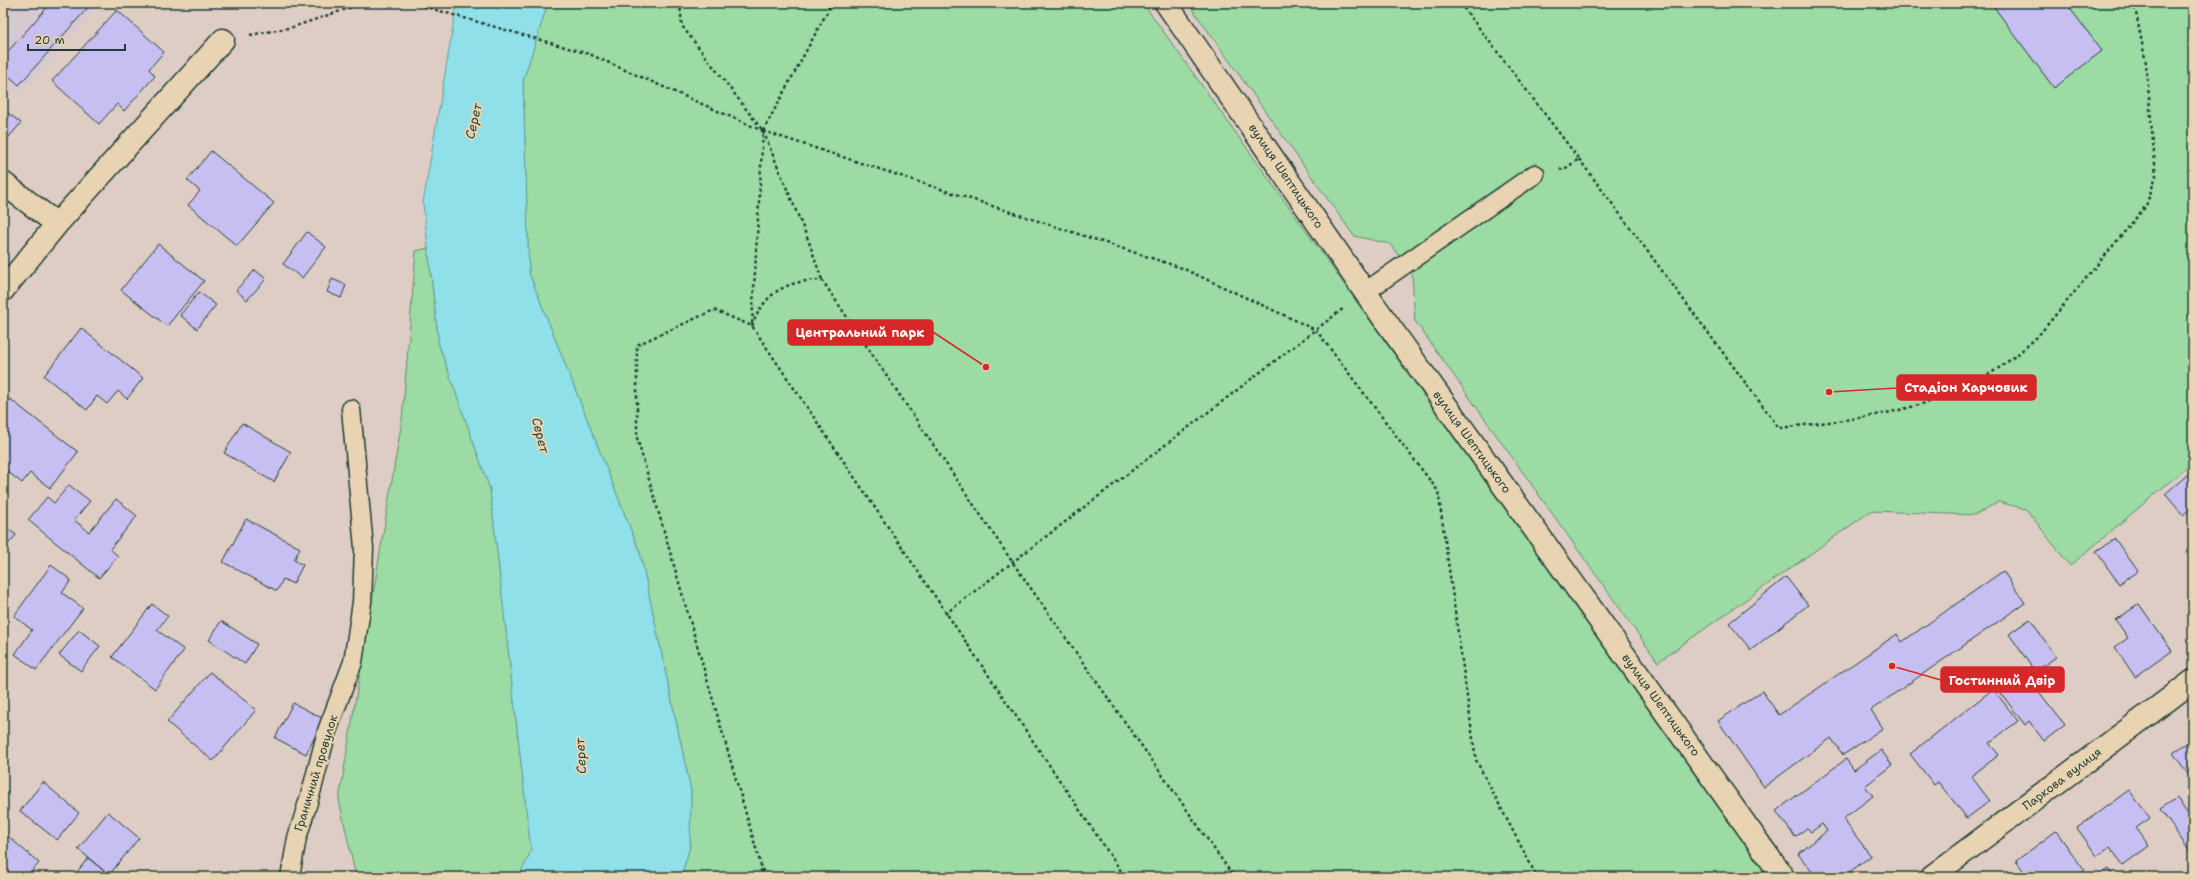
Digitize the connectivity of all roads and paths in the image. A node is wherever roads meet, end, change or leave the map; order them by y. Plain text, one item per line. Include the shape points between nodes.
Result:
1 (376, 3) edge
2 (395, 3) edge
3 (412, 3) edge
4 (680, 3) edge
5 (832, 3) edge
6 (1166, 3) edge
7 (1460, 3) edge
8 (2134, 3) edge
9 (223, 40) joint
10 (763, 131) junction
11 (1579, 159) junction
12 (1535, 174) joint
13 (3, 183) edge
14 (56, 224) junction
15 (822, 280) junction
16 (3, 290) edge
17 (1365, 292) junction
18 (752, 326) junction
19 (1316, 330) junction
20 (351, 409) dead end
21 (1013, 563) junction
22 (945, 614) junction
23 (2193, 681) edge
24 (762, 868) junction
25 (290, 877) edge
26 (757, 877) edge
27 (766, 877) edge
28 (1125, 877) edge
29 (1234, 877) edge
30 (1538, 877) edge
31 (1783, 877) edge
32 (1931, 877) edge

1 - 2 path
1 - 9 path via 361,4 293,27
3 - 10 path via 589,54
4 - 10 path via 682,26
5 - 10 path
6 - 17 street, вулиця Шептицького
7 - 11 path
8 - 11 path via 2146,63 2156,176 2146,206 2038,336 2020,353 1979,381 1926,404 1845,421 1779,428
9 - 14 street
10 - 15 path
10 - 18 path
10 - 19 path via 1182,268
11 - 12 path via 1562,170 1546,165 1540,167
12 - 17 lane
13 - 14 street
14 - 16 street
15 - 18 path via 806,280 776,291 757,312
15 - 21 path
17 - 19 path
17 - 31 street, вулиця Шептицького
18 - 22 path
18 - 24 path via 714,310 637,345 638,438
19 - 21 path
19 - 30 path via 1438,491 1476,760
20 - 25 lane, Граничний провулок via 364,548 362,602 354,662 327,731 297,838
21 - 22 path
21 - 29 path
22 - 28 path
23 - 32 street, Паркова вулиця
24 - 26 path
24 - 27 path

